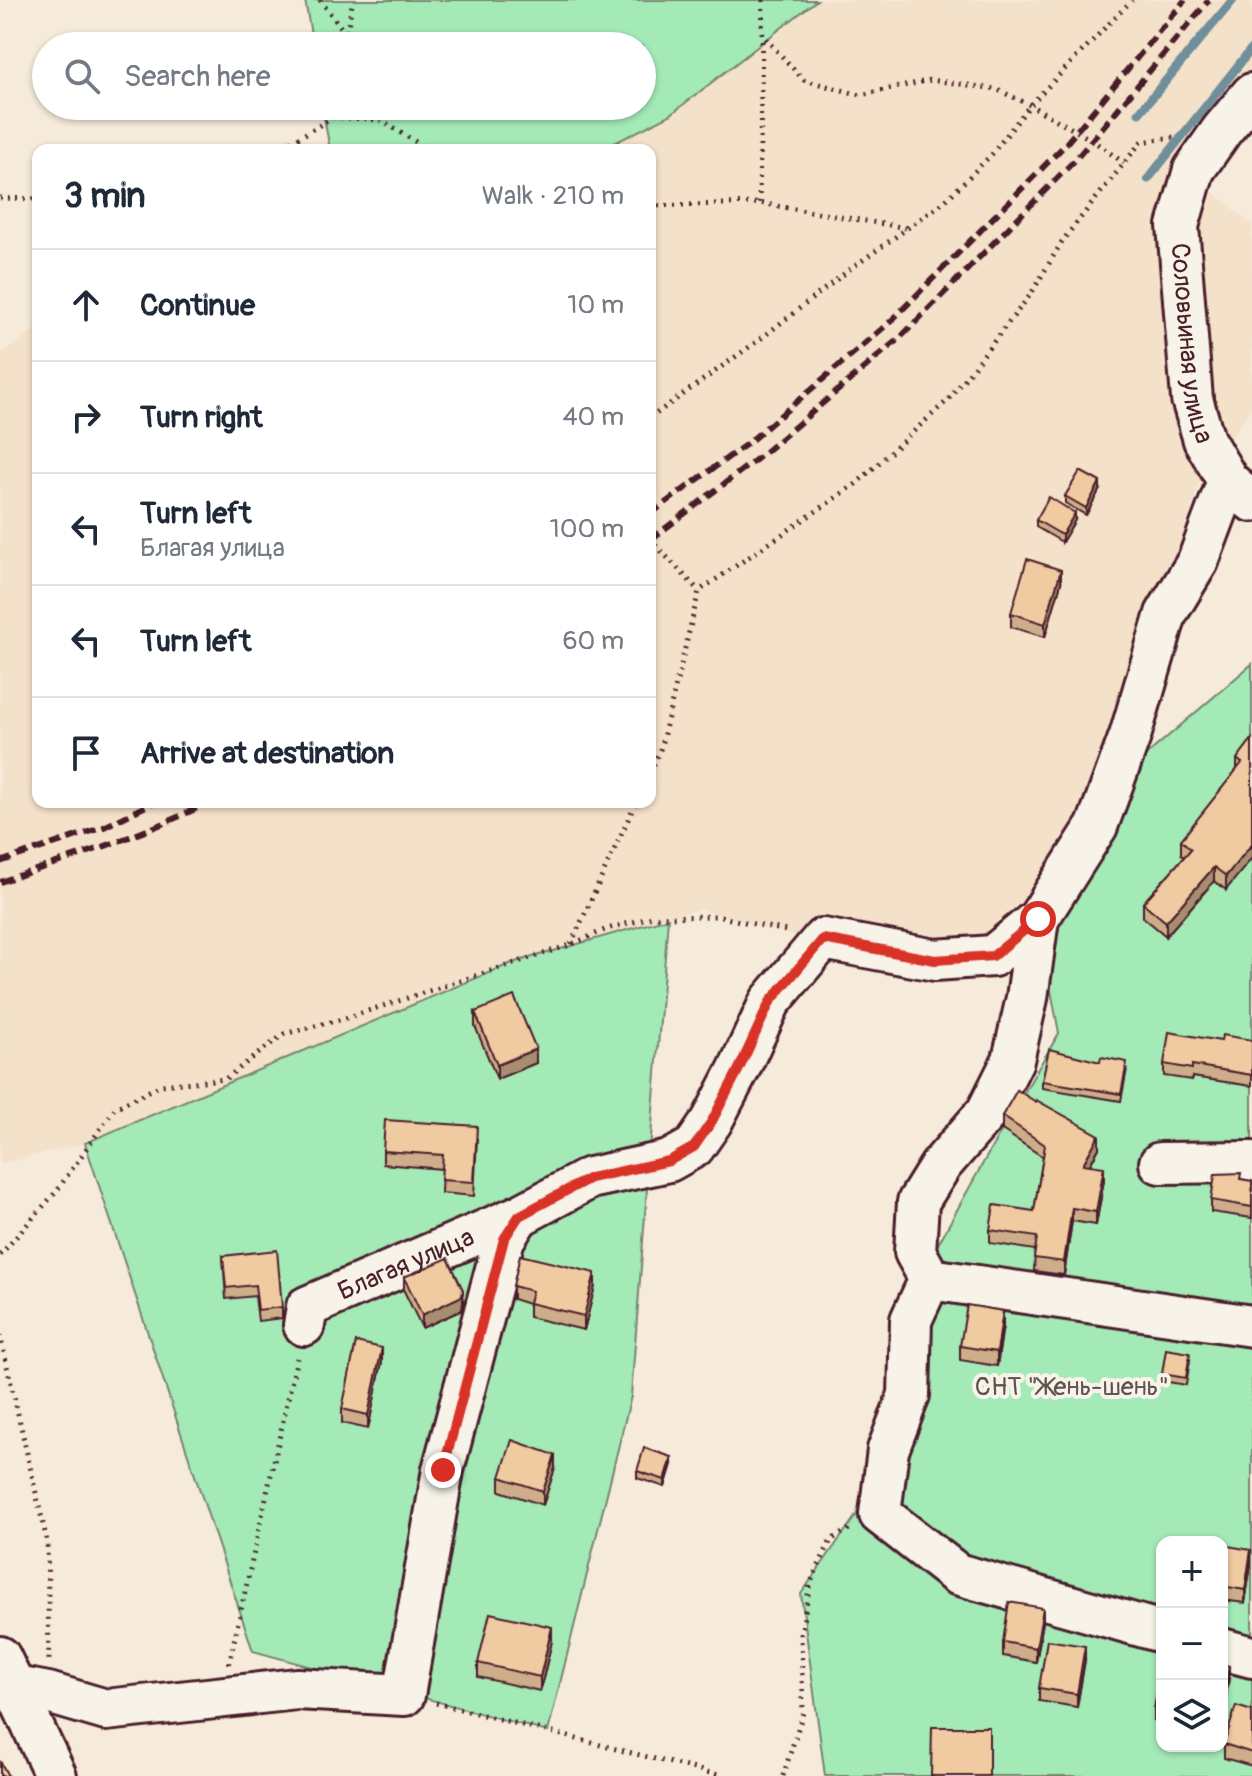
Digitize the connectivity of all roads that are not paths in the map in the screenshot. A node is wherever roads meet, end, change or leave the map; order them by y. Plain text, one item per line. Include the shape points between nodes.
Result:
1 (1252, 94) edge
2 (1240, 491) edge
3 (1038, 919) junction
4 (1252, 1162) edge
5 (1160, 1163) dead end
6 (519, 1216) junction
7 (930, 1279) junction
8 (304, 1325) road end
9 (1252, 1326) edge
10 (1156, 1630) edge
11 (1228, 1651) edge
12 (1252, 1657) edge
13 (21, 1679) edge
14 (56, 1776) edge

1 - 2 street, Соловьиная улица via 1194,170 1178,226 1192,399 1204,440
2 - 3 street via 1166,614 1097,826
3 - 6 street, Благая улица via 993,956 935,960 823,939 770,1002 694,1147 669,1161 590,1178
3 - 7 street via 1013,1060 987,1112 941,1165 918,1202 915,1252
4 - 5 street
6 - 8 street, Благая улица via 307,1307
6 - 13 street via 504,1239 443,1470 404,1695 297,1689 106,1710
7 - 9 street
7 - 10 street via 911,1320 909,1395 888,1450 880,1514 957,1574
11 - 12 street
13 - 14 street

